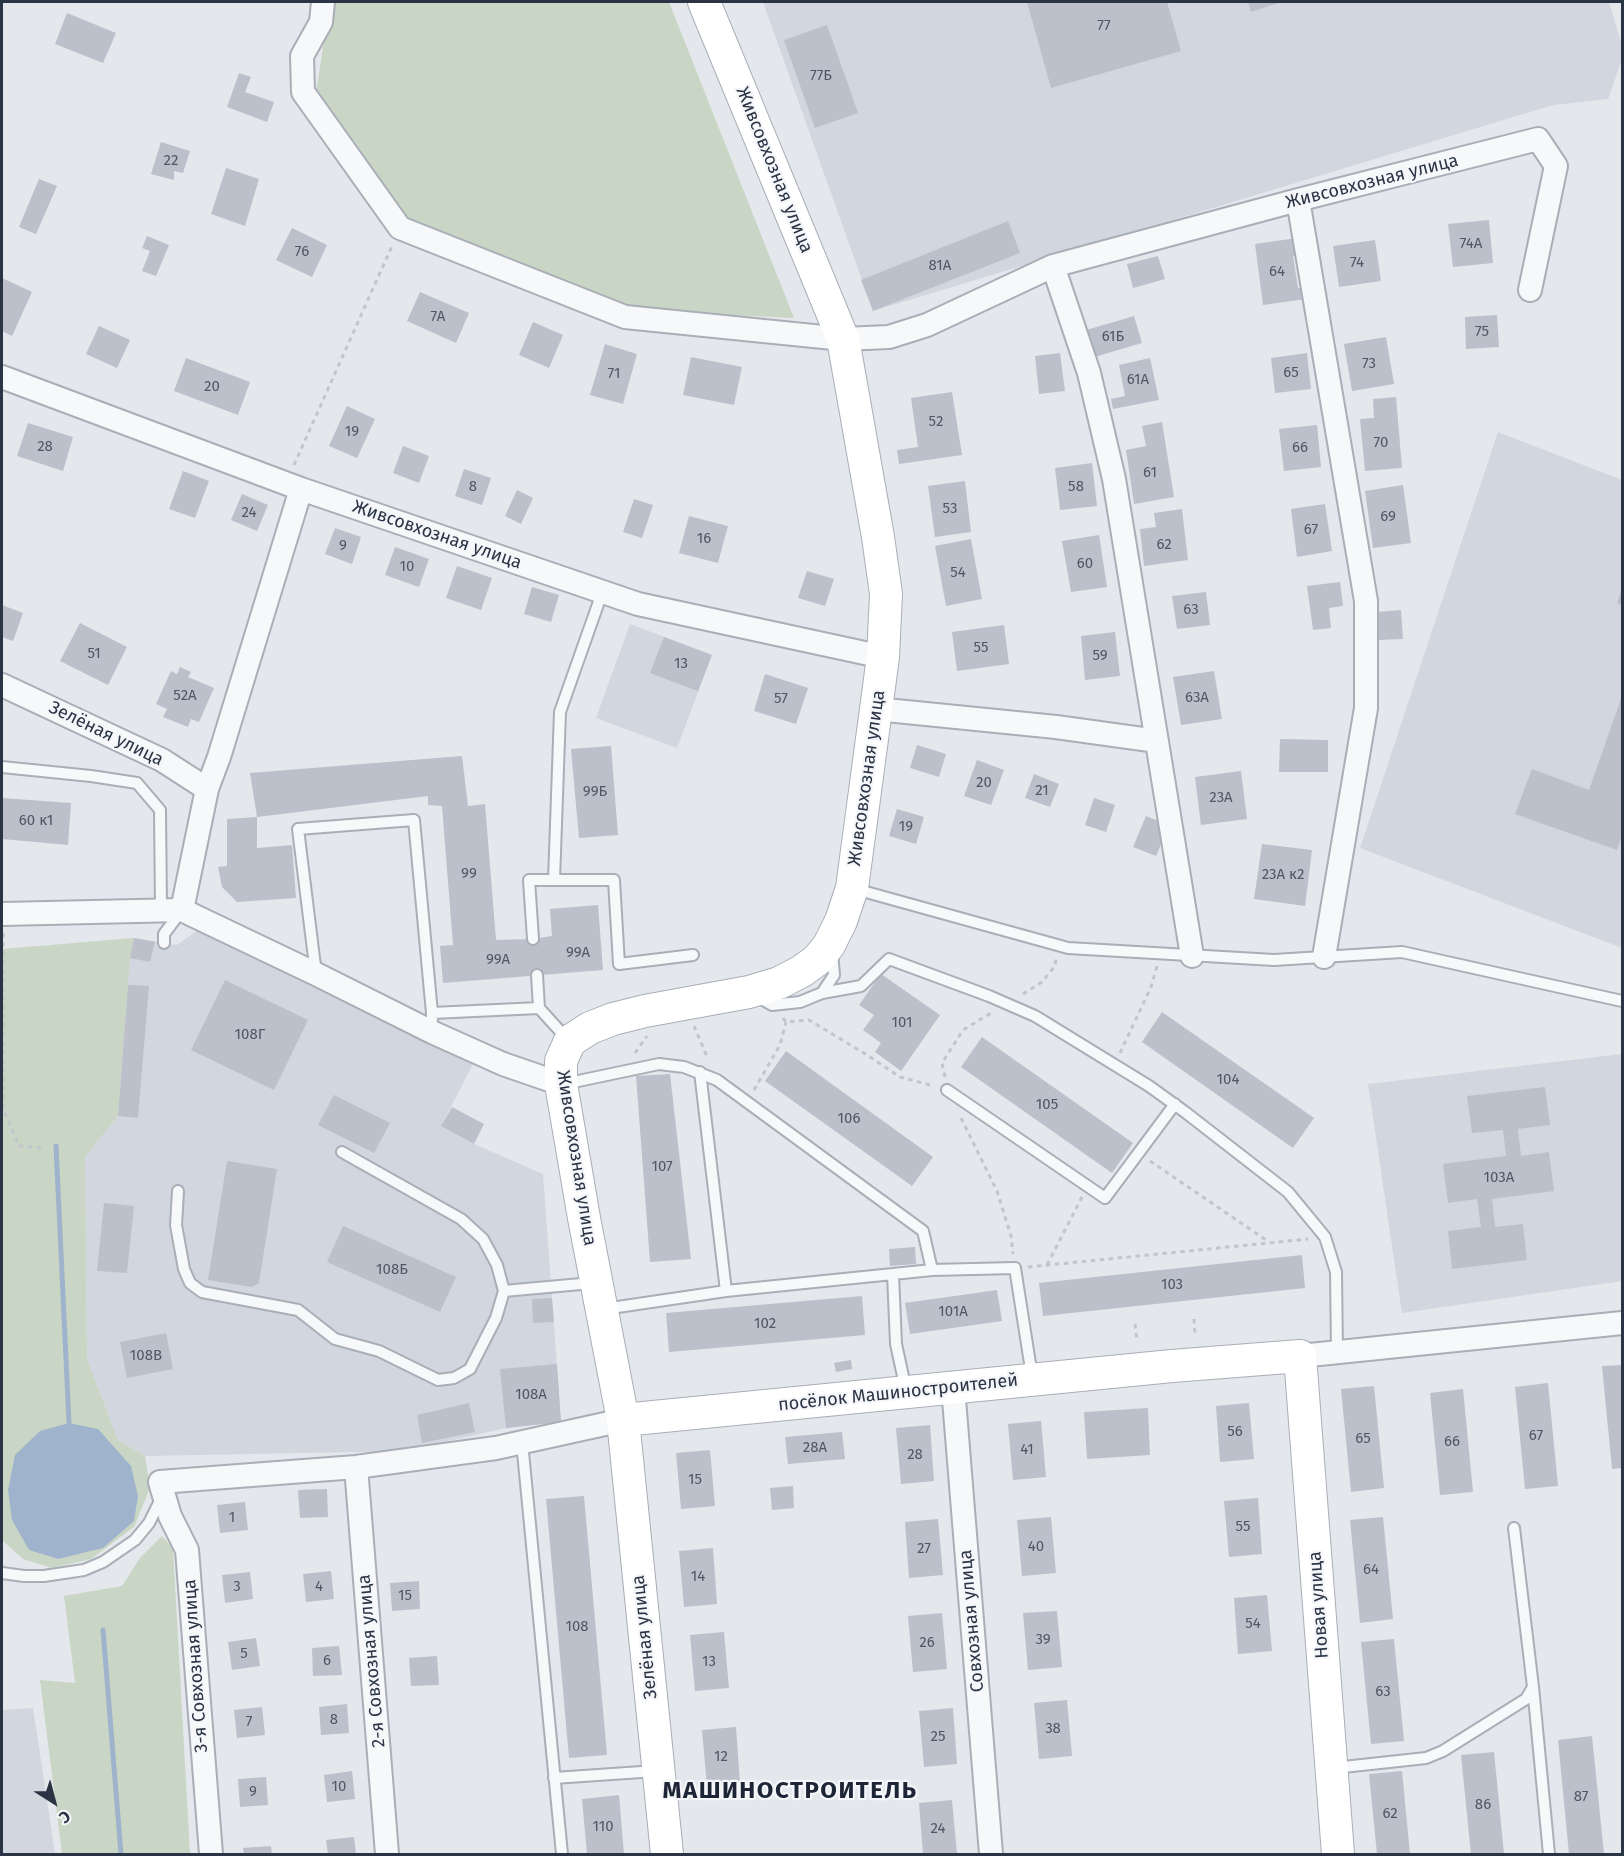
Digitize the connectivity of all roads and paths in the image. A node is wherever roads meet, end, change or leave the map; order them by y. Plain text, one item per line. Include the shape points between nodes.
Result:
1 (324, 2) edge
2 (704, 2) edge
3 (1298, 200) junction
4 (400, 228) junction
5 (1053, 266) junction
6 (1530, 290) dead end
7 (843, 339) junction
8 (2, 377) edge
9 (294, 486) junction
10 (602, 592) junction
11 (883, 657) junction
12 (2, 685) edge
13 (876, 709) junction
14 (1157, 741) junction
15 (2, 767) edge
16 (207, 789) junction
17 (554, 880) junction
18 (852, 888) junction
19 (172, 910) junction
20 (2, 914) edge
21 (533, 939) dead end
22 (164, 943) dead end
23 (829, 945) junction
24 (693, 955) dead end
25 (1192, 956) junction
26 (1324, 957) junction
27 (1055, 964) dead end
28 (1156, 972) dead end
29 (316, 974) junction
30 (537, 975) dead end
31 (822, 993) junction
32 (761, 998) junction
33 (1623, 1001) edge
34 (1007, 1004) junction
35 (539, 1008) junction
36 (692, 1021) dead end
37 (786, 1022) junction
38 (433, 1023) junction
39 (651, 1030) dead end
40 (570, 1041) junction
41 (1117, 1067) junction
42 (625, 1070) junction
43 (700, 1072) junction
44 (717, 1080) junction
45 (561, 1084) junction
46 (947, 1090) junction
47 (747, 1101) junction
48 (1175, 1104) junction
49 (45, 1148) dead end
50 (342, 1152) dead end
51 (1139, 1154) junction
52 (1088, 1186) junction
53 (178, 1191) dead end
54 (1325, 1238) junction
55 (1270, 1243) junction
56 (1047, 1265) junction
57 (1015, 1268) junction
58 (932, 1270) junction
59 (893, 1274) junction
60 (504, 1291) junction
61 (726, 1291) junction
62 (599, 1296) junction
63 (1194, 1319) dead end
64 (1623, 1323) edge
65 (1135, 1324) dead end
66 (1195, 1337) dead end
67 (1137, 1342) dead end
68 (1337, 1353) junction
69 (1300, 1356) junction
70 (1032, 1379) junction
71 (953, 1387) junction
72 (907, 1392) junction
73 (623, 1420) junction
74 (522, 1442) junction
75 (356, 1467) junction
76 (160, 1482) junction
77 (1514, 1528) dead end
78 (2, 1573) edge
79 (1533, 1687) junction
80 (1331, 1768) junction
81 (659, 1770) junction
82 (554, 1778) junction
83 (211, 1854) edge
84 (387, 1854) edge
85 (562, 1854) edge
86 (667, 1854) edge
87 (991, 1854) edge
88 (1338, 1854) edge
89 (1549, 1854) edge

1 - 4 street via 321,22 302,56 303,92
2 - 7 street, Живсовхозная улица
3 - 5 street, Живсовхозная улица
3 - 6 street, Живсовхозная улица via 1538,139 1556,166
3 - 26 street via 1366,601 1366,708
4 - 7 street, Живсовхозная улица via 626,317
4 - 9 path
5 - 7 street, Живсовхозная улица via 927,325 889,336
5 - 14 street via 1089,373 1114,479
7 - 11 street, Живсовхозная улица via 886,594
8 - 9 street, Живсовхозная улица
9 - 10 street, Живсовхозная улица
9 - 16 street
10 - 11 street, Живсовхозная улица via 638,604
10 - 17 lane via 560,712
11 - 13 street, Живсовхозная улица
12 - 16 street, Зелёная улица via 162,760
13 - 14 street
13 - 18 street, Живсовхозная улица
14 - 25 street
15 - 19 lane via 137,783 160,810
16 - 19 street
17 - 21 lane via 529,880
17 - 24 lane via 614,880 619,964
18 - 23 street, Живсовхозная улица
18 - 25 lane via 1068,948
19 - 20 street
19 - 22 lane
19 - 29 street
20 - 49 path via 3,1109 19,1146
23 - 31 lane via 834,975
23 - 32 street, Живсовхозная улица via 817,960
25 - 26 lane via 1274,960
26 - 33 lane via 1402,952
27 - 34 path via 1042,982
28 - 41 path via 1120,1051
29 - 38 street
29 - 38 lane via 298,830 414,820
30 - 35 lane
31 - 32 lane via 801,1002
31 - 34 lane via 861,986 889,959
32 - 37 path
32 - 40 street, Живсовхозная улица via 645,1011 590,1028
34 - 41 lane via 1035,1016
34 - 46 path via 963,1030 942,1063
35 - 38 lane
35 - 40 lane
36 - 44 path
37 - 46 path via 809,1020 900,1077
37 - 47 path via 780,1045
38 - 45 street via 500,1062
39 - 42 path
40 - 45 street, Живсовхозная улица via 561,1060
41 - 48 lane
42 - 43 lane via 659,1064
42 - 45 lane
43 - 44 lane
43 - 61 lane
44 - 47 lane
45 - 62 street, Живсовхозная улица
46 - 52 lane
46 - 57 path via 997,1191 1011,1236
47 - 58 lane via 923,1231
48 - 51 lane
48 - 54 lane via 1288,1192
50 - 60 lane via 461,1218 483,1239 497,1265
51 - 52 lane via 1105,1198
51 - 55 path
52 - 56 path
53 - 60 lane via 176,1225 184,1269 190,1283 202,1292 298,1310 335,1339 379,1351 438,1380 454,1378 470,1369 496,1318
54 - 55 path
54 - 68 lane via 1336,1272
55 - 56 path
56 - 57 path
57 - 58 lane
57 - 70 lane
58 - 59 lane
59 - 61 lane
59 - 72 lane via 896,1344
60 - 62 lane
61 - 62 lane
62 - 73 street, Живсовхозная улица
63 - 66 path
64 - 68 street
65 - 67 path
68 - 69 street
69 - 70 street, посёлок Машиностроителей
69 - 80 street, Новая улица
70 - 71 street, посёлок Машиностроителей
71 - 72 street, посёлок Машиностроителей
71 - 87 street, Совхозная улица
72 - 73 street, посёлок Машиностроителей
73 - 74 street
73 - 81 street, Зелёная улица
74 - 75 street
74 - 82 lane
75 - 76 street
75 - 84 street, 2-я Совхозная улица
76 - 78 lane via 159,1503 149,1523 135,1540 103,1562 84,1570 44,1576
76 - 83 street, 3-я Совхозная улица via 170,1516 188,1550
77 - 79 lane
79 - 80 lane via 1526,1699 1512,1709 1426,1758
79 - 89 lane
80 - 88 street, Новая улица
81 - 82 lane
81 - 86 street, Зелёная улица
82 - 85 lane

